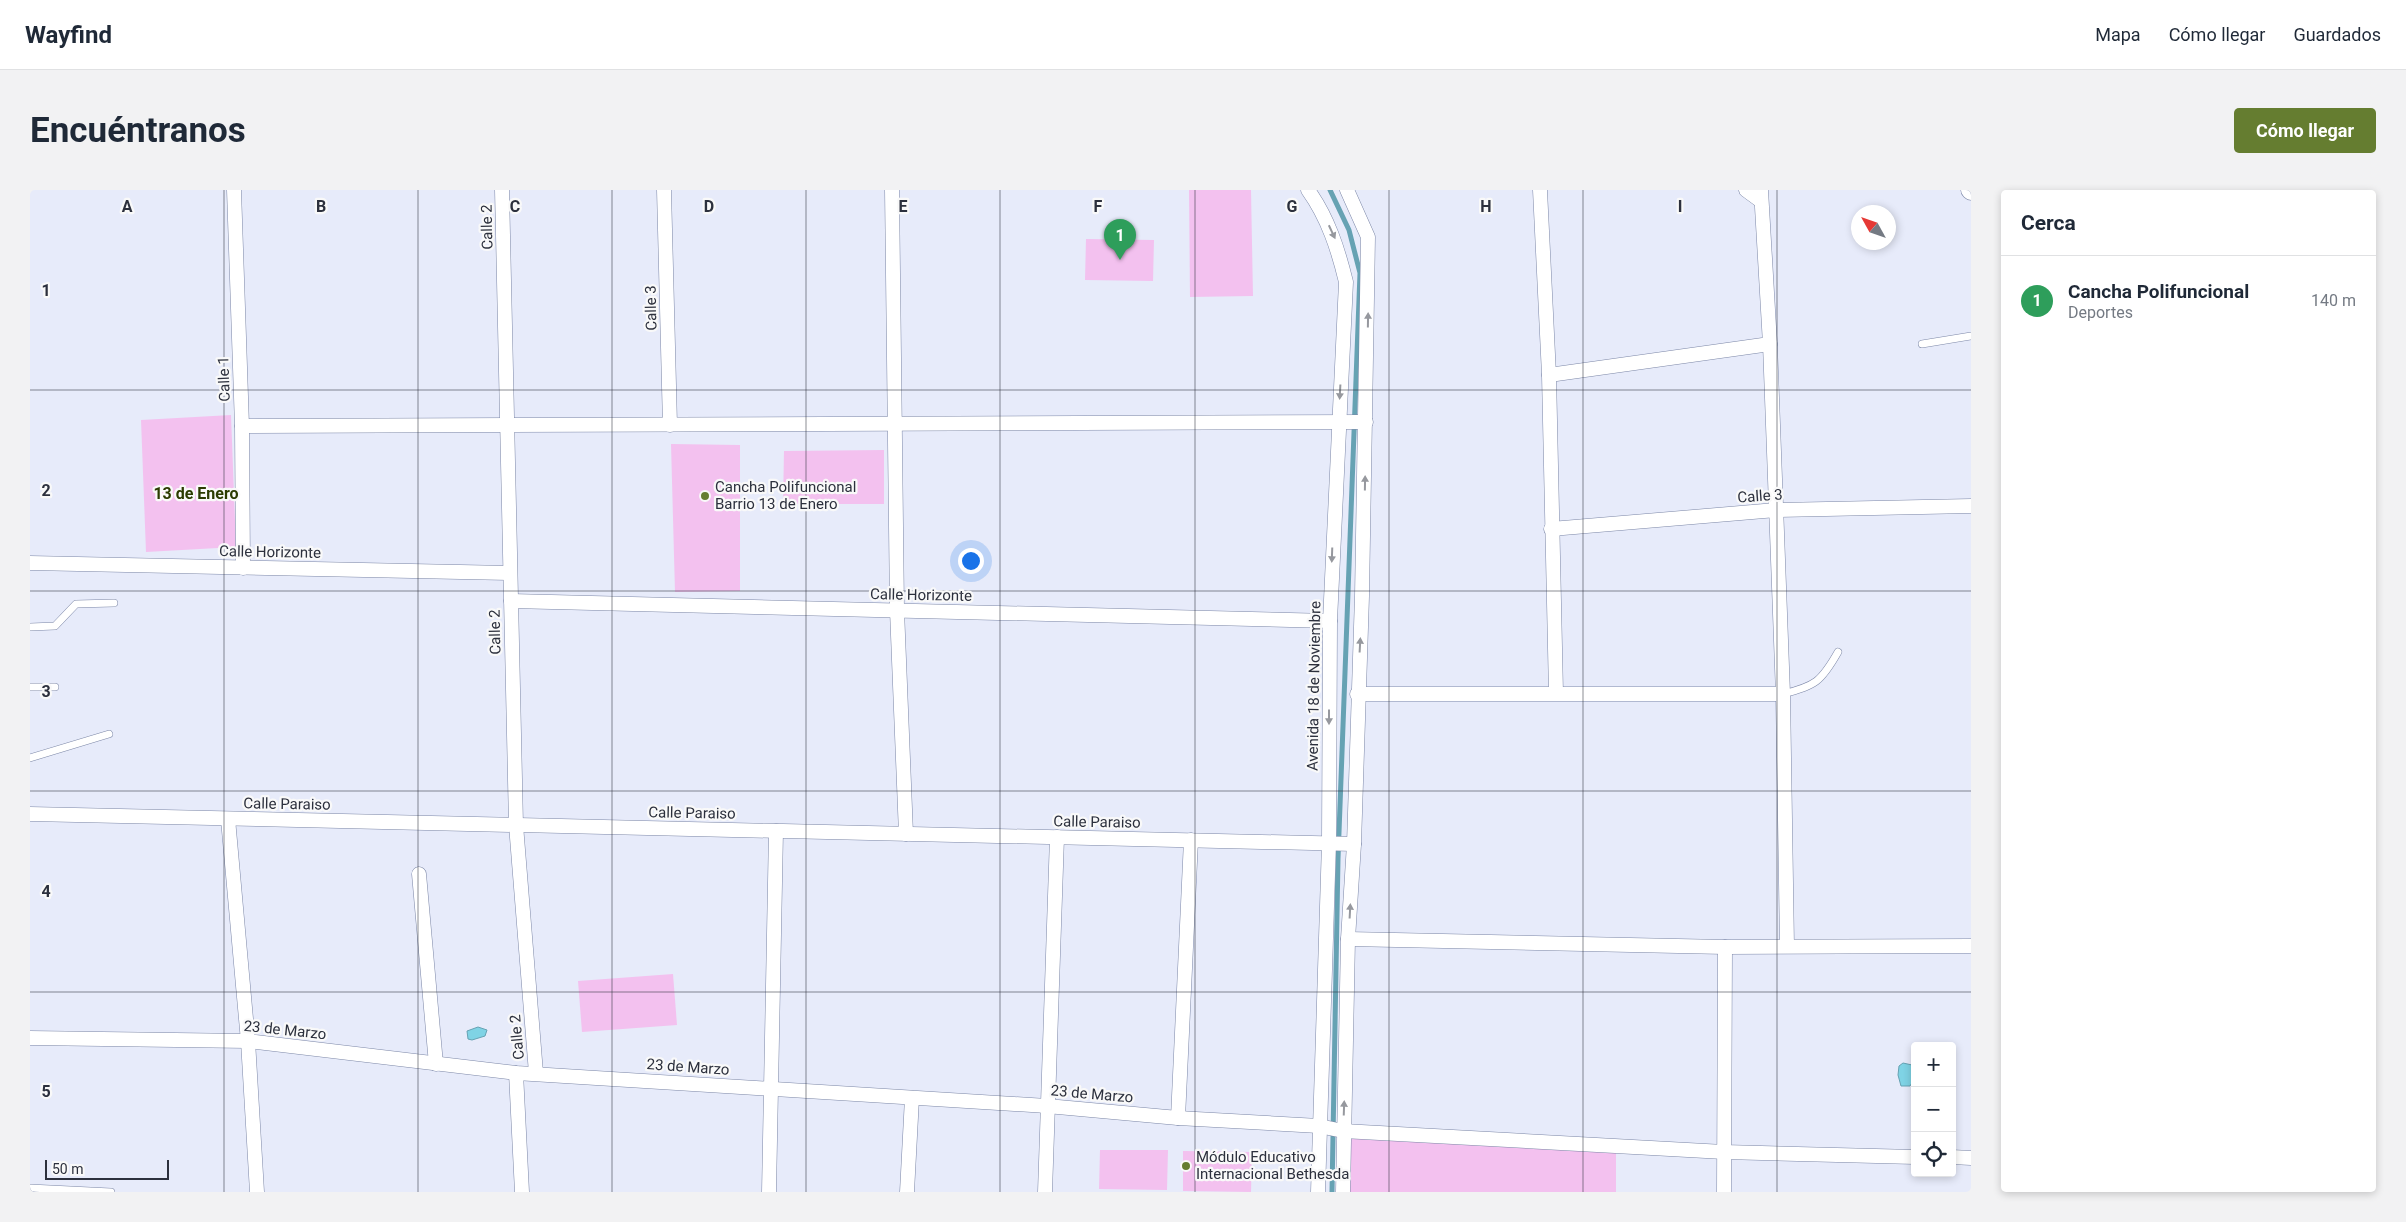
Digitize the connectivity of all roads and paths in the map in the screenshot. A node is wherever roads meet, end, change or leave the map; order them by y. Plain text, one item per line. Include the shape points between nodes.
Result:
1 (234, 190) edge
2 (502, 190) edge
3 (664, 190) edge
4 (892, 190) edge
5 (1308, 190) edge
6 (1347, 190) edge
7 (1540, 190) edge
8 (1746, 190) edge
9 (1761, 196) edge
10 (1971, 336) edge
11 (1770, 344) junction
12 (1922, 344) dead end
13 (1549, 376) junction
14 (894, 423) junction
15 (1352, 423) junction
16 (670, 425) junction
17 (242, 426) junction
18 (507, 426) junction
19 (1971, 506) edge
20 (1776, 510) junction
21 (1552, 529) junction
22 (30, 563) edge
23 (243, 568) junction
24 (509, 573) junction
25 (511, 601) junction
26 (114, 603) dead end
27 (897, 610) junction
28 (1330, 621) junction
29 (30, 627) edge
30 (1838, 652) dead end
31 (30, 687) edge
32 (55, 687) dead end
33 (1556, 693) junction
34 (1357, 694) junction
35 (1783, 694) junction
36 (109, 734) dead end
37 (30, 758) edge
38 (30, 814) edge
39 (228, 819) junction
40 (516, 825) junction
41 (776, 831) junction
42 (906, 834) junction
43 (1057, 837) junction
44 (1191, 840) junction
45 (1341, 843) junction
46 (419, 874) dead end
47 (1348, 939) junction
48 (1725, 946) junction
49 (1787, 946) junction
50 (1971, 946) edge
51 (30, 1038) edge
52 (248, 1042) junction
53 (436, 1064) junction
54 (516, 1073) junction
55 (536, 1073) junction
56 (771, 1089) junction
57 (912, 1098) junction
58 (1048, 1106) junction
59 (1178, 1118) junction
60 (1331, 1129) junction
61 (1724, 1152) junction
62 (1911, 1157) edge
63 (1956, 1157) edge
64 (1971, 1158) edge
65 (30, 1188) edge
66 (97, 1192) edge
67 (111, 1192) edge
68 (256, 1192) edge
69 (522, 1192) edge
70 (769, 1192) edge
71 (907, 1192) edge
72 (1045, 1192) edge
73 (1318, 1192) edge
74 (1343, 1192) edge
75 (1724, 1192) edge

1 - 17 street, Calle 1
2 - 18 street, Calle 2
3 - 16 street, Calle 3
4 - 14 street
5 -> 15 street, Avenida 18 de Noviembre via 1319,205 1336,242 1346,282
15 -> 6 street, Avenida 18 de Noviembre via 1368,236
7 - 13 street
8 - 9 street
9 - 11 street
10 - 12 lane
11 - 13 street
11 - 20 street
13 - 21 street
14 - 15 street
14 - 16 street
14 - 27 street
15 -> 28 street, Avenida 18 de Noviembre
34 -> 15 street, Avenida 18 de Noviembre
16 - 18 street
17 - 18 street
17 - 23 street, Calle 1
18 - 24 street, Calle 2
19 - 20 street, Calle 3
20 - 21 street, Calle 3
20 - 35 street
21 - 33 street
22 - 23 street, Calle Horizonte
23 - 24 street, Calle Horizonte
24 - 25 street, Calle 2
25 - 27 street, Calle Horizonte
25 - 40 street, Calle 2
26 - 29 lane via 76,604 54,626
27 - 28 street, Calle Horizonte
27 - 42 street
28 -> 45 street, Avenida 18 de Noviembre
30 - 35 lane via 1818,681 1808,688
31 - 32 lane
33 - 34 street
33 - 35 street
34 - 45 street, Avenida 18 de Noviembre
35 - 49 street
36 - 37 lane
38 - 39 street, Calle Paraiso
39 - 40 street, Calle Paraiso
39 - 52 street
40 - 41 street, Calle Paraiso
40 - 55 street, Calle 2
41 - 42 street, Calle Paraiso
41 - 56 street
42 - 43 street, Calle Paraiso
43 - 44 street, Calle Paraiso
43 - 58 street
44 - 45 street, Calle Paraiso
44 - 59 street
47 -> 45 street, Avenida 18 de Noviembre
45 - 60 street, Avenida 18 de Noviembre
46 - 53 street
47 - 48 street
60 -> 47 street, Avenida 18 de Noviembre
48 - 49 street
48 - 61 street
49 - 50 street
51 - 52 street, 23 de Marzo
52 - 53 street, 23 de Marzo
52 - 68 street
53 - 54 street, 23 de Marzo
54 - 55 street, 23 de Marzo
54 - 69 street
55 - 56 street, 23 de Marzo
56 - 57 street, 23 de Marzo
56 - 70 street
57 - 58 street, 23 de Marzo
57 - 71 street
58 - 59 street, 23 de Marzo
58 - 72 street
59 - 60 street, 23 de Marzo
60 - 61 street, 23 de Marzo
60 - 73 street, Avenida 18 de Noviembre
60 - 74 street, Avenida 18 de Noviembre
61 - 62 street, 23 de Marzo
61 - 75 street
63 - 64 street
65 - 66 lane
66 - 67 lane

